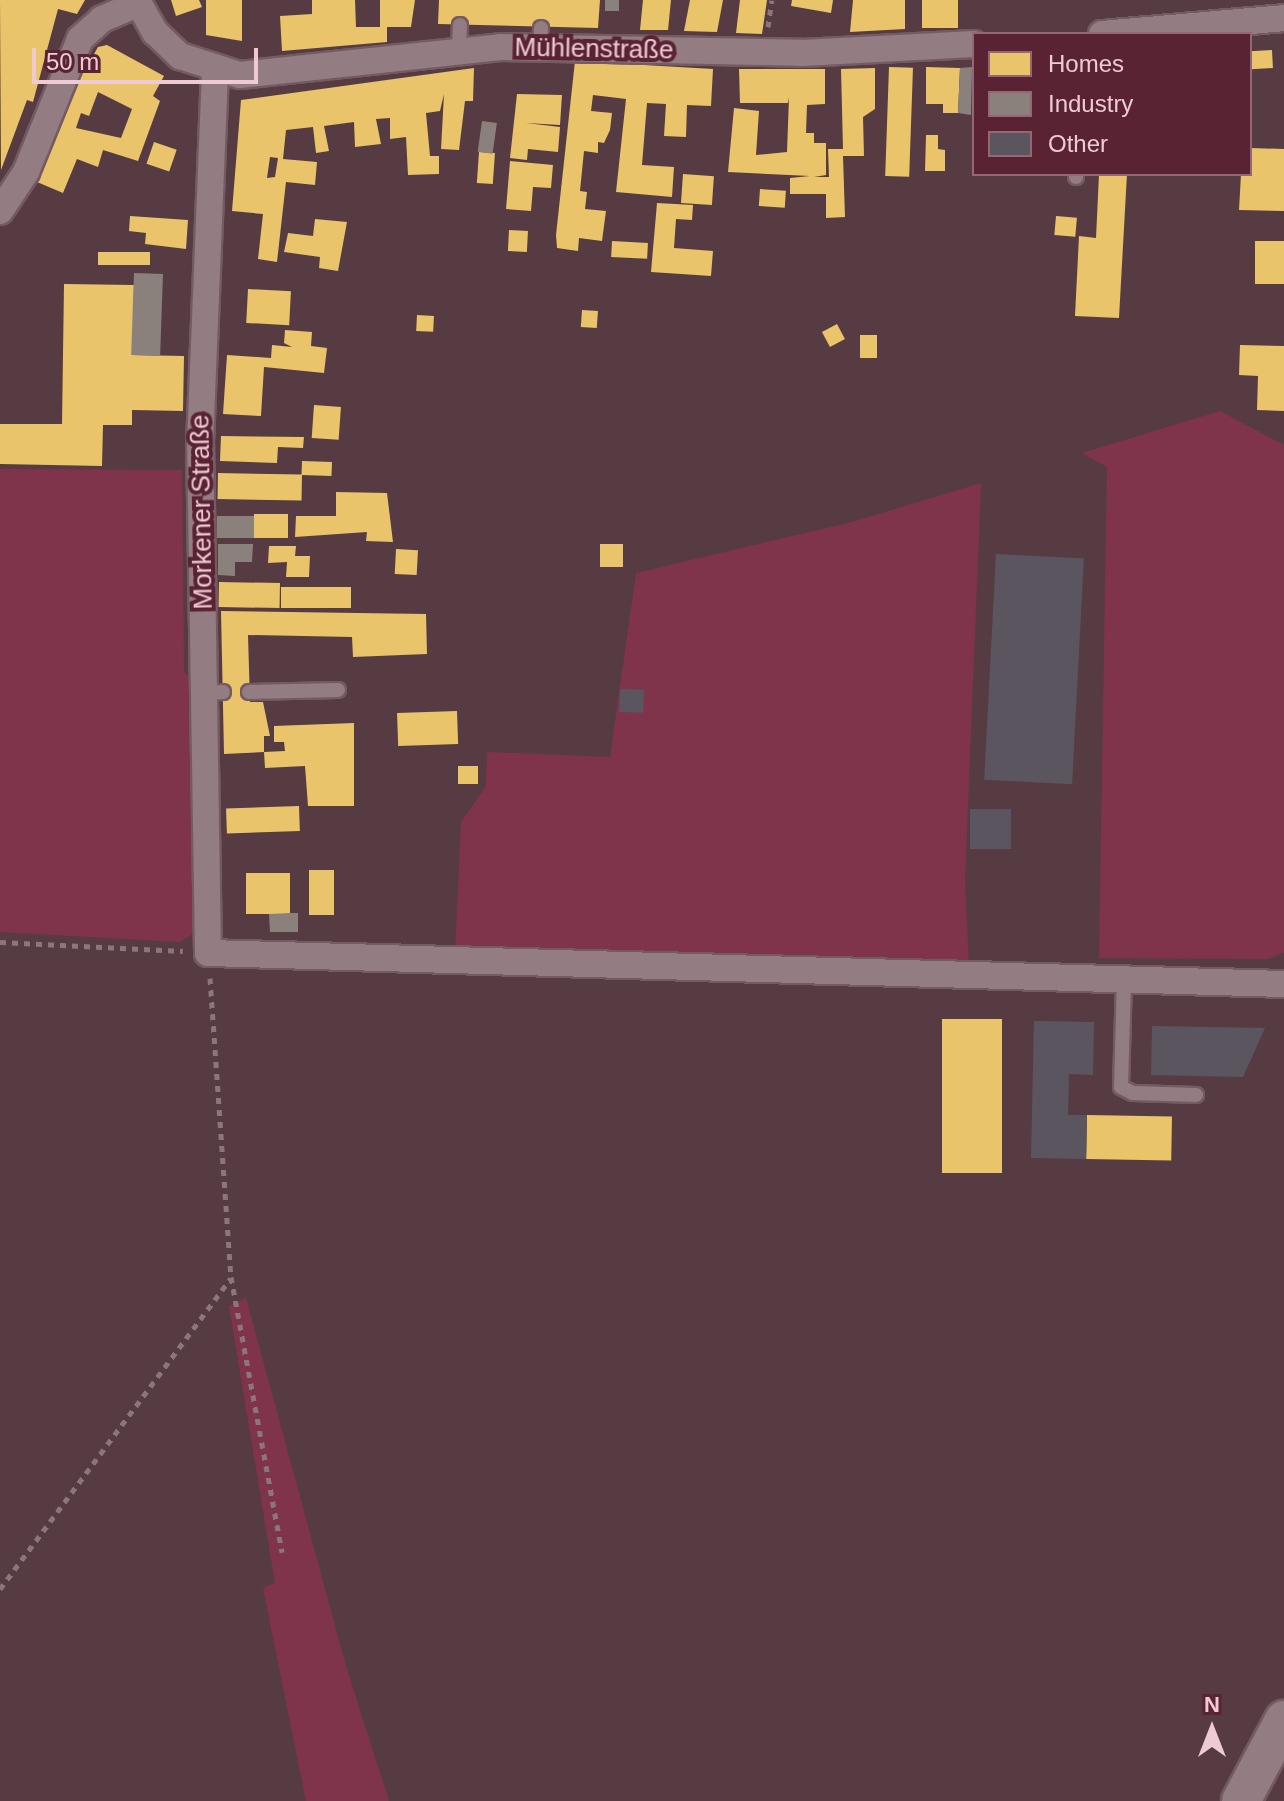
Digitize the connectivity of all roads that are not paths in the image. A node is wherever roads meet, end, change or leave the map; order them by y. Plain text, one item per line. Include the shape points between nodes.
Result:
1 (134, 1) edge
2 (1284, 18) edge
3 (1125, 32) edge
4 (972, 44) edge
5 (215, 71) junction
6 (0, 211) edge
7 (338, 690) dead end
8 (249, 692) dead end
9 (1124, 979) junction
10 (1284, 984) edge
11 (1196, 1095) dead end
12 (1284, 1720) edge
13 (1241, 1801) edge

1 - 5 street via 171,49
1 - 6 street via 80,39 26,172
2 - 3 street
4 - 5 street, Mühlenstraße via 915,38 802,53 460,37 275,75
5 - 9 street, Morkener Straße via 201,399 214,692 208,953
7 - 8 lane
9 - 10 street
9 - 11 lane via 1121,1087 1133,1093
12 - 13 main road

